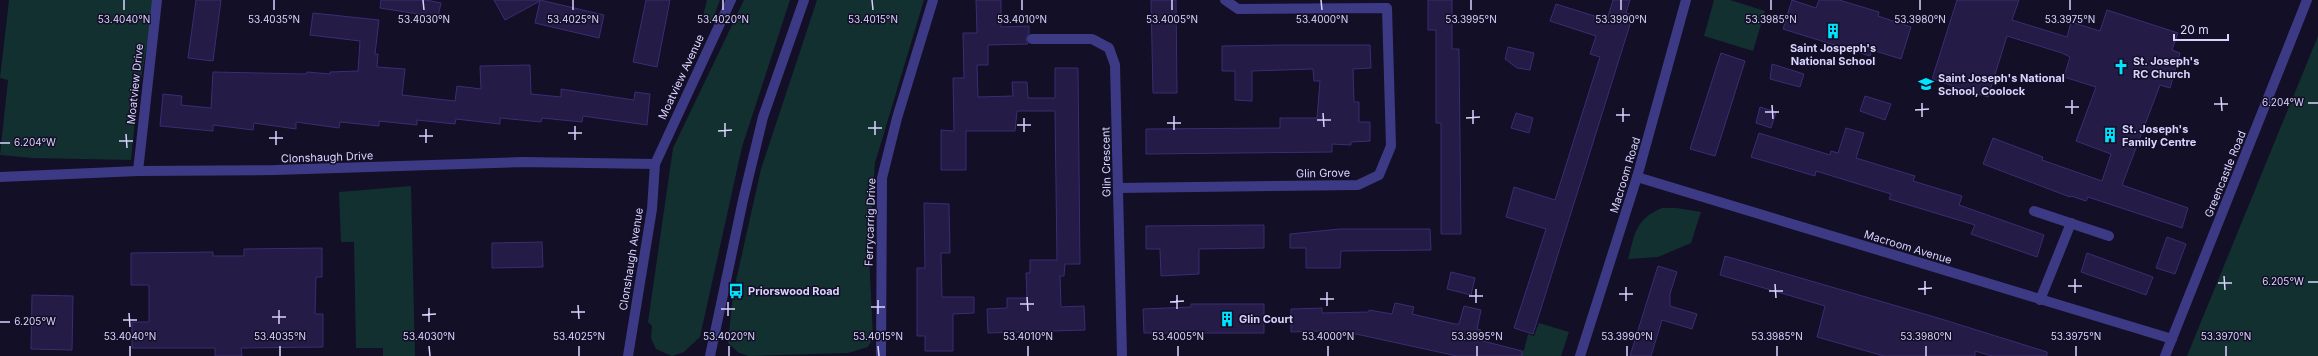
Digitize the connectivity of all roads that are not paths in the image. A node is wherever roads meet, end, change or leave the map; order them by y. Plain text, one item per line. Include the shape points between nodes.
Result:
1 (157, 0) edge
2 (731, 0) edge
3 (804, 0) edge
4 (933, 0) edge
5 (1225, 0) edge
6 (1686, 0) edge
7 (2307, 0) edge
8 (1388, 4) edge
9 (1032, 38) dead end
10 (655, 164) junction
11 (138, 171) junction
12 (0, 177) edge
13 (1637, 177) junction
14 (1118, 188) junction
15 (2034, 211) dead end
16 (2070, 223) junction
17 (2109, 236) dead end
18 (2040, 300) junction
19 (2172, 339) junction
20 (628, 356) edge
21 (710, 356) edge
22 (881, 356) edge
23 (1122, 356) edge
24 (1580, 356) edge
25 (2165, 356) edge

1 - 11 street, Moatview Drive
2 - 10 street, Moatview Avenue
3 - 21 street via 763,117
4 - 22 street, Ferrycarrig Drive via 897,118 882,178
5 - 8 street, Glin Grove via 1238,9
6 - 13 street, Macroom Road
7 - 19 street, Greencastle Road
8 - 14 street, Glin Grove via 1391,146 1379,175 1358,185
9 - 14 street, Glin Crescent via 1092,39 1109,48 1115,65
10 - 11 street, Clonshaugh Drive via 523,162 274,170
10 - 20 street, Clonshaugh Avenue via 652,209
11 - 12 street, Clonshaugh Drive
13 - 18 street, Macroom Avenue
13 - 24 street, Macroom Road
14 - 23 street, Glin Crescent
15 - 16 street
16 - 17 street
16 - 18 street
18 - 19 street, Macroom Avenue
19 - 25 street, Greencastle Road

